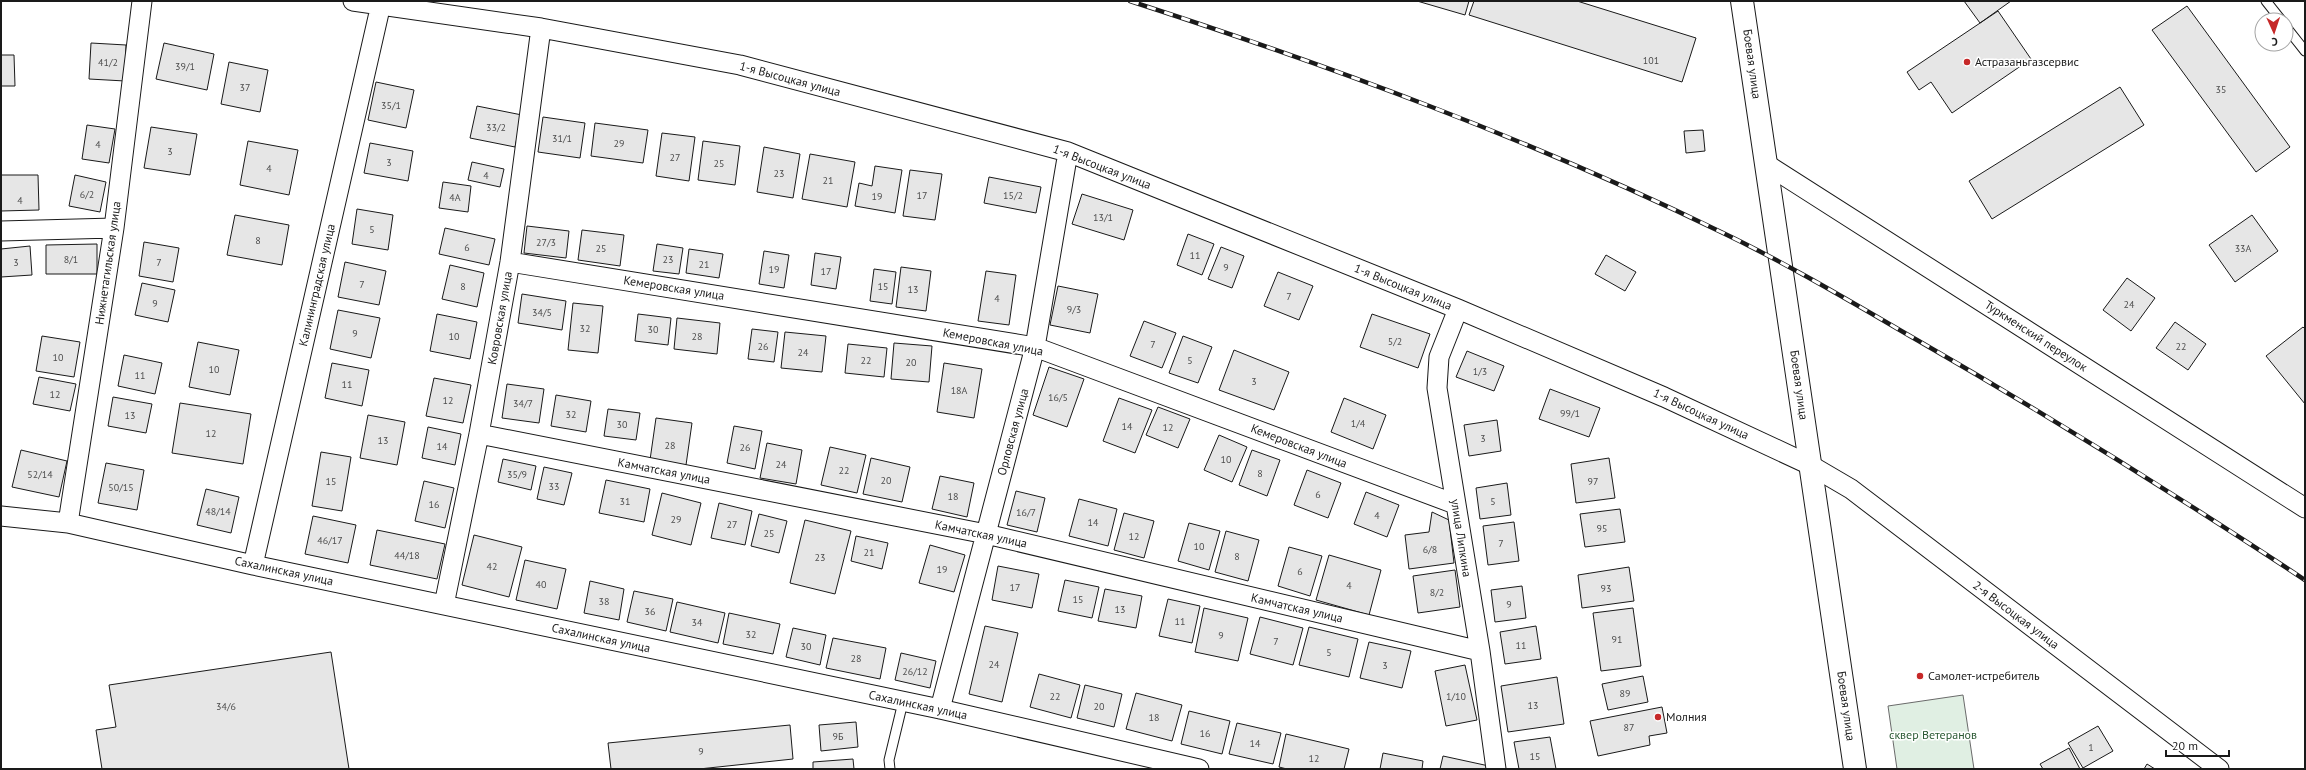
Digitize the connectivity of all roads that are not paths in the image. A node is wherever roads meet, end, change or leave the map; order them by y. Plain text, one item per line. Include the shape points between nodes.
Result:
1 (142, 1) edge
2 (353, 1) edge
3 (1742, 1) edge
4 (2266, 1) edge
5 (381, 4) junction
6 (2275, 12) edge
7 (541, 28) junction
8 (2294, 37) edge
9 (2305, 51) edge
10 (1068, 152) junction
11 (1766, 164) junction
12 (114, 228) junction
13 (1, 231) edge
14 (510, 262) junction
15 (1458, 309) junction
16 (1035, 347) junction
17 (479, 434) junction
18 (1810, 465) junction
19 (1455, 504) junction
20 (2305, 508) edge
21 (1, 516) edge
22 (68, 523) junction
23 (986, 534) junction
24 (253, 565) junction
25 (444, 605) junction
26 (1480, 650) junction
27 (903, 702) junction
28 (940, 709) junction
29 (1192, 768) edge
30 (890, 769) edge
31 (1496, 769) edge
32 (1855, 769) edge
33 (2219, 769) edge

1 - 12 street, Нижнетагильская улица
2 - 5 street, 1-я Высоцкая улица
3 - 11 main road, Боевая улица
4 - 6 lane
5 - 7 street, 1-я Высоцкая улица
5 - 24 street, Калининградская улица
7 - 10 street, 1-я Высоцкая улица via 740,65
7 - 14 street, Ковровская улица
8 - 9 lane
10 - 15 street, 1-я Высоцкая улица
10 - 16 street, Орловская улица
11 - 18 main road, Боевая улица
11 - 20 street, Туркменский переулок
12 - 13 street
12 - 22 street, Нижнетагильская улица
14 - 16 street, Кемеровская улица
14 - 17 street, Ковровская улица
15 - 18 street, 1-я Высоцкая улица via 1664,397
15 - 19 street, улица Липкина via 1440,357 1437,388
16 - 19 street, Кемеровская улица
16 - 23 street, Орловская улица
17 - 23 street, Камчатская улица
17 - 25 street, Ковровская улица
18 - 32 main road, Боевая улица
18 - 33 street, 2-я Высоцкая улица via 1850,489
19 - 26 street, улица Липкина
21 - 22 street, Сахалинская улица
22 - 24 street, Сахалинская улица
23 - 26 street, Камчатская улица
23 - 28 street, Орловская улица
24 - 25 street, Сахалинская улица
25 - 27 street, Сахалинская улица
26 - 31 street, улица Липкина
27 - 28 street, Сахалинская улица
27 - 30 lane via 889,760
28 - 29 street, Сахалинская улица

